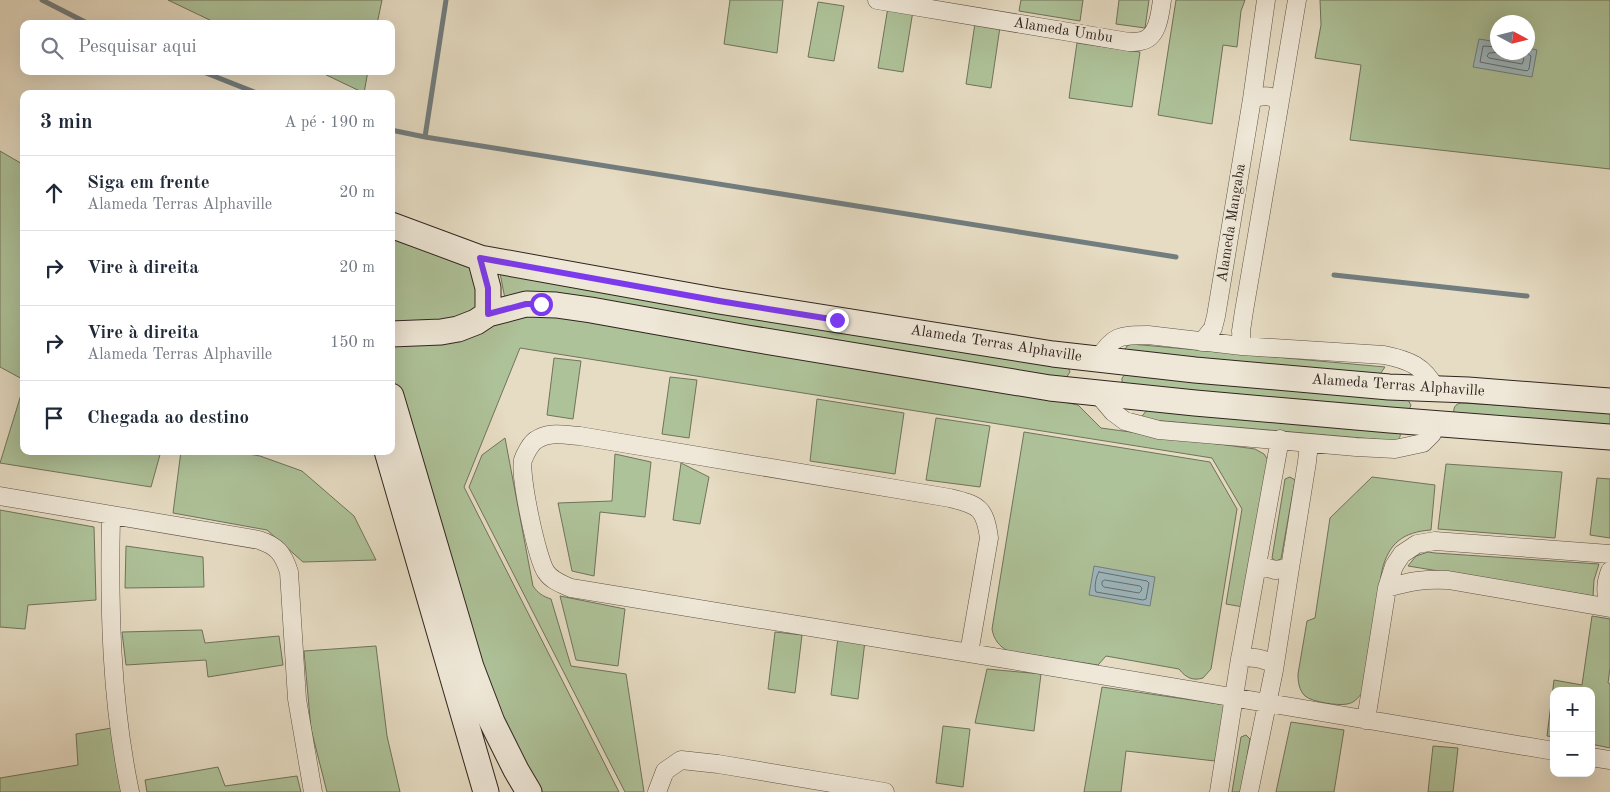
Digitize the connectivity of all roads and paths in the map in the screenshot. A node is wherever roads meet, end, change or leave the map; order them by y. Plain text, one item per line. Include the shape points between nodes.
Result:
1 (877, 0) edge
2 (1162, 0) edge
3 (1266, 2) edge
4 (1296, 5) edge
5 (1252, 99) junction
6 (1280, 101) junction
7 (395, 226) edge
8 (480, 258) junction
9 (488, 314) junction
10 (395, 340) edge
11 (1202, 342) junction
12 (1242, 346) junction
13 (1098, 360) junction
14 (1436, 389) junction
15 (1096, 392) junction
16 (1610, 401) edge
17 (395, 410) edge
18 (1435, 423) junction
19 (1610, 436) edge
20 (1280, 440) junction
21 (1309, 442) junction
22 (388, 455) edge
23 (0, 496) edge
24 (111, 516) junction
25 (1610, 554) edge
26 (1257, 565) junction
27 (1290, 568) junction
28 (1610, 570) edge
29 (1387, 588) junction
30 (1610, 607) edge
31 (969, 652) junction
32 (1240, 658) junction
33 (1275, 664) junction
34 (1234, 698) junction
35 (1267, 703) junction
36 (1366, 720) junction
37 (1550, 750) edge
38 (1595, 758) edge
39 (1610, 760) edge
40 (130, 792) edge
41 (313, 792) edge
42 (486, 792) edge
43 (529, 792) edge
44 (657, 792) edge
45 (885, 792) edge
46 (1219, 792) edge
47 (1249, 792) edge

1 - 2 street, Alameda Umbu via 1128,42 1143,41 1151,35 1159,22
3 - 4 street via 1282,10
3 - 5 street, Alameda Mangaba
4 - 6 street, Alameda Mangaba
5 - 6 street via 1264,96
5 - 11 street, Alameda Mangaba via 1216,316 1213,328
6 - 12 street, Alameda Mangaba via 1244,311
7 - 8 street, Alameda Terras Alphaville
8 - 9 street via 488,288
8 - 13 street, Alameda Terras Alphaville via 719,301
9 - 10 street via 476,322 450,330
9 - 15 street via 526,304 556,305 1040,386
11 - 12 street
11 - 13 street via 1148,335 1121,336 1105,348
12 - 14 street via 1384,355 1419,367 1430,376
13 - 14 street, Alameda Terras Alphaville
13 - 15 street
14 - 16 street, Alameda Terras Alphaville
14 - 18 street
15 - 18 street via 1195,404
15 - 20 street via 1125,421 1142,426
17 - 43 street via 471,667 492,722
18 - 19 street
18 - 21 street via 1432,434 1423,443 1408,447 1376,448
20 - 21 street
20 - 26 street
21 - 27 street
22 - 42 street
23 - 24 street
24 - 40 street via 113,665 121,750
24 - 41 street via 259,540 278,550 289,572 297,699
25 - 29 street via 1435,541 1417,544 1402,554
26 - 27 street via 1276,570
26 - 32 street
27 - 33 street
28 - 30 street via 1606,584
29 - 30 street via 1412,580 1448,580
29 - 36 street
31 - 31 street via 594,592 556,582 546,572 539,556 523,478 523,460 534,441 550,434 573,436 971,503 982,512 989,538
31 - 34 street
32 - 33 street via 1257,658
32 - 34 street
33 - 35 street
34 - 35 street
34 - 46 street
35 - 36 street
35 - 47 street
36 - 37 street
38 - 39 street
44 - 45 street via 665,771 681,760

